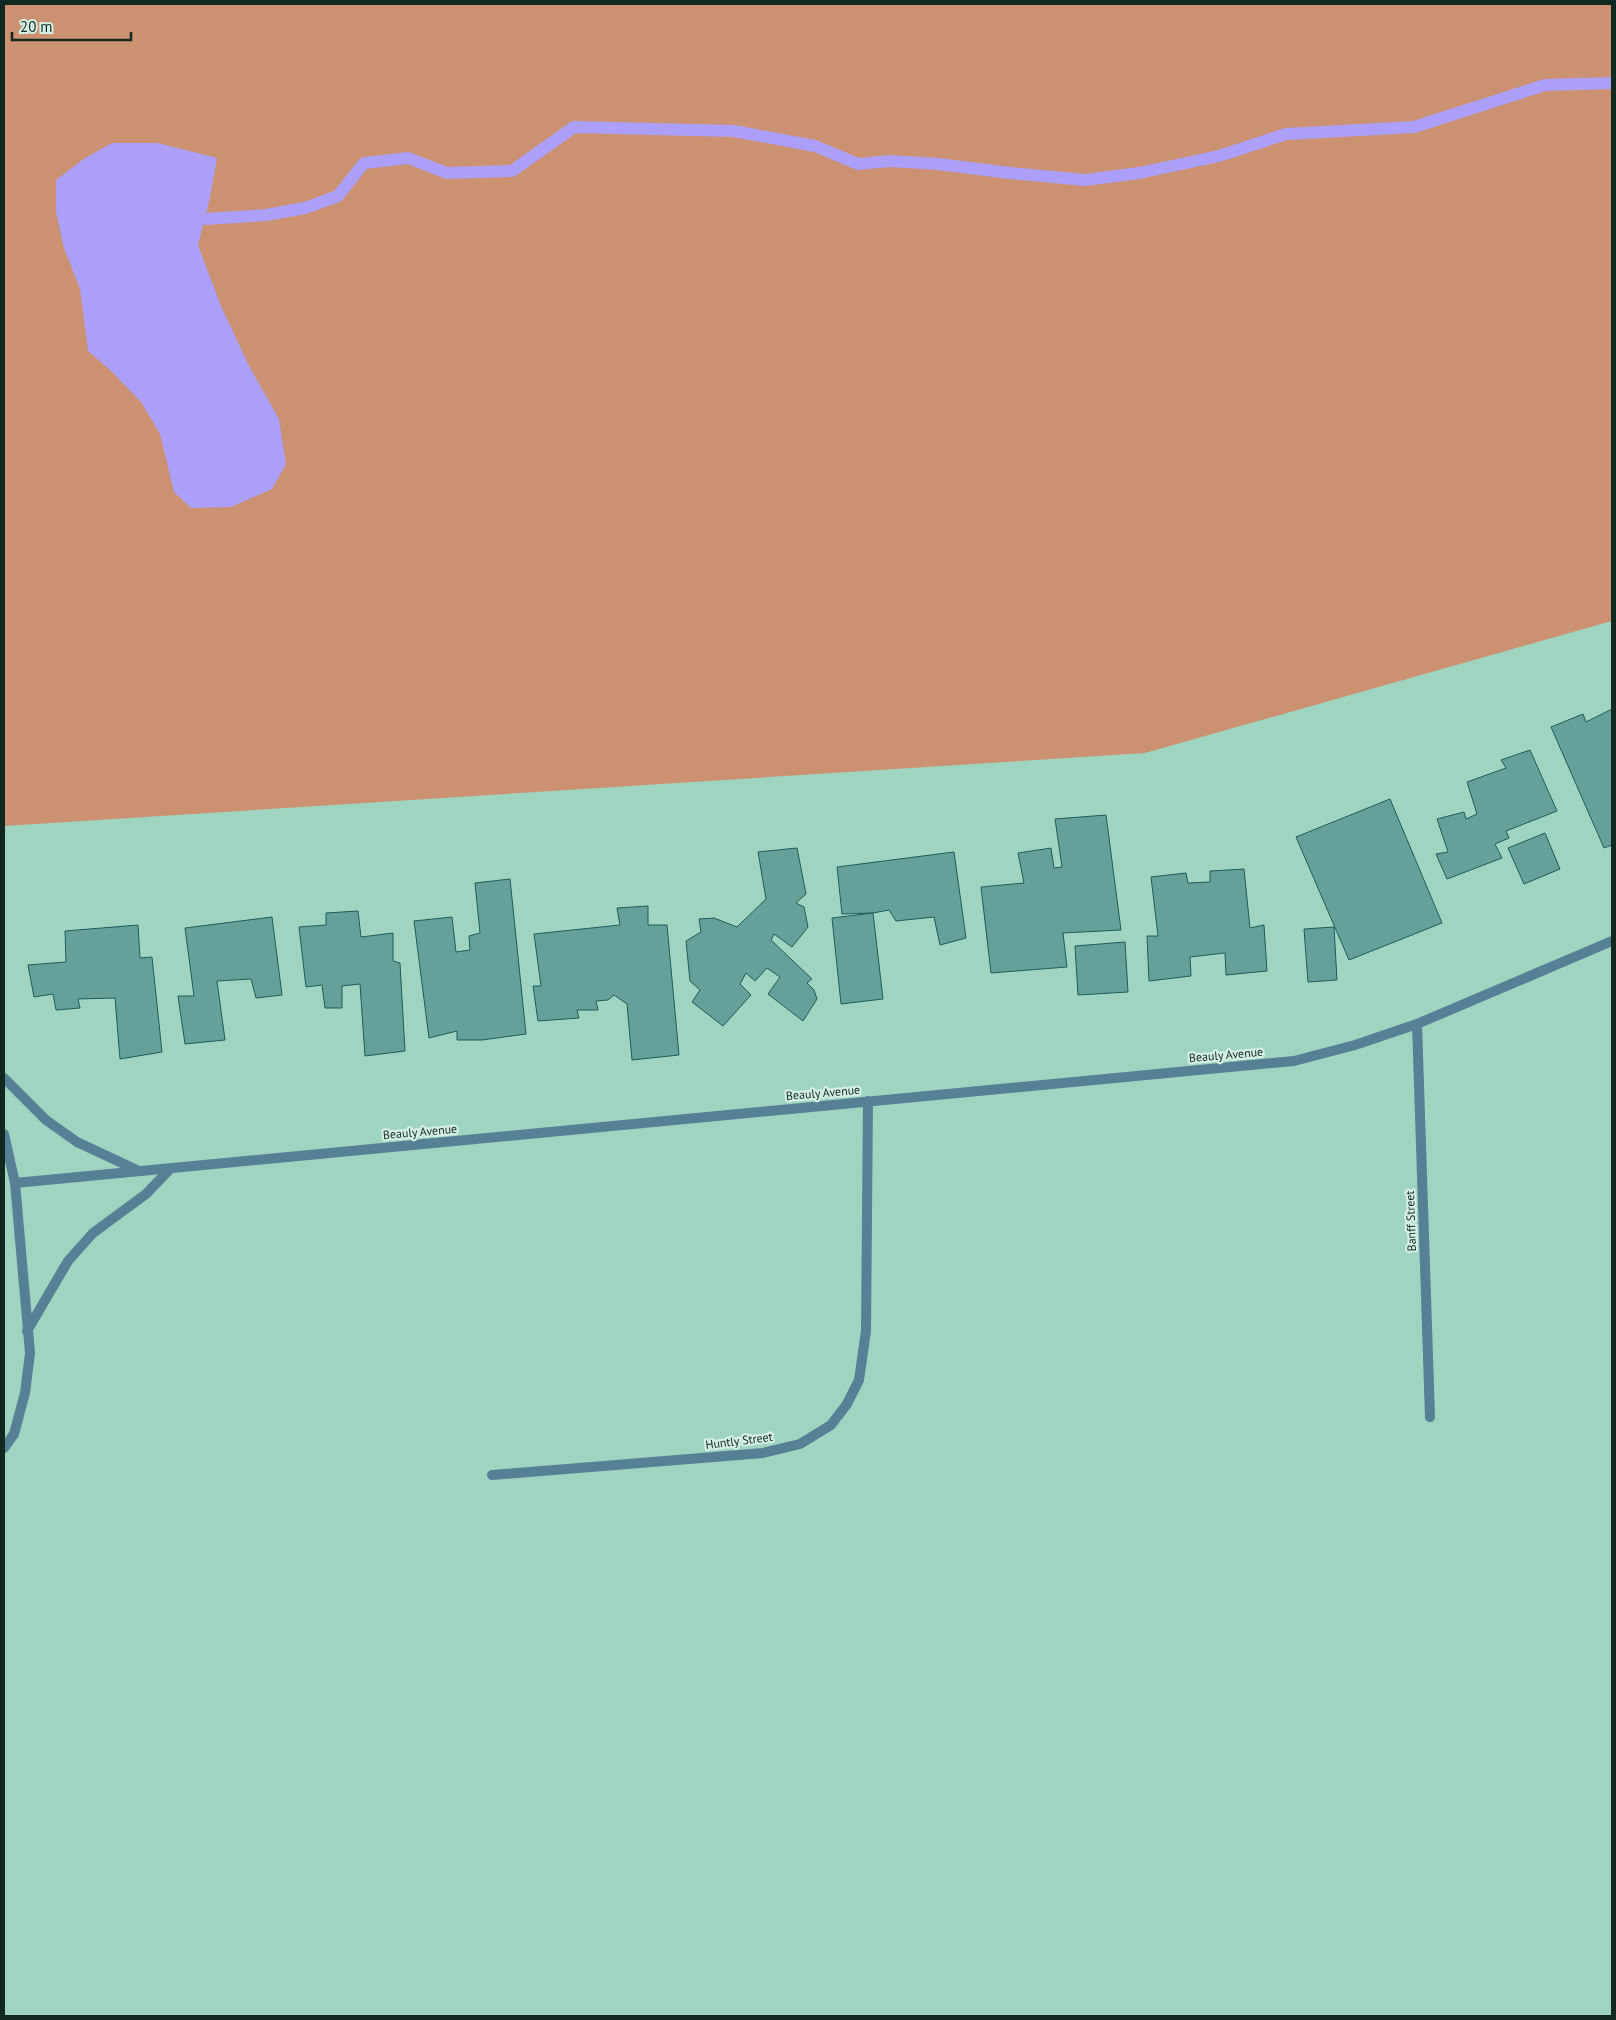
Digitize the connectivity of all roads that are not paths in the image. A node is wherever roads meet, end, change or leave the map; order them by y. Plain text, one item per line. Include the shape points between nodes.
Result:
1 (1612, 941) edge
2 (1417, 1024) junction
3 (4, 1078) edge
4 (868, 1101) junction
5 (4, 1134) edge
6 (171, 1168) junction
7 (140, 1171) junction
8 (15, 1183) junction
9 (27, 1330) junction
10 (1430, 1417) dead end
11 (4, 1448) edge
12 (492, 1475) dead end

1 - 2 street, Beauly Avenue
2 - 4 street, Beauly Avenue via 1294,1061
2 - 10 street, Banff Street
3 - 7 street via 46,1120 69,1136
4 - 6 street, Beauly Avenue
4 - 12 street, Huntly Street via 866,1330 859,1380 831,1425 800,1444 763,1453
5 - 8 street
6 - 7 street, Beauly Avenue
6 - 9 street via 146,1194 93,1233 68,1262
7 - 8 street, Beauly Avenue
8 - 9 street
9 - 11 street via 30,1353 25,1393 14,1434

